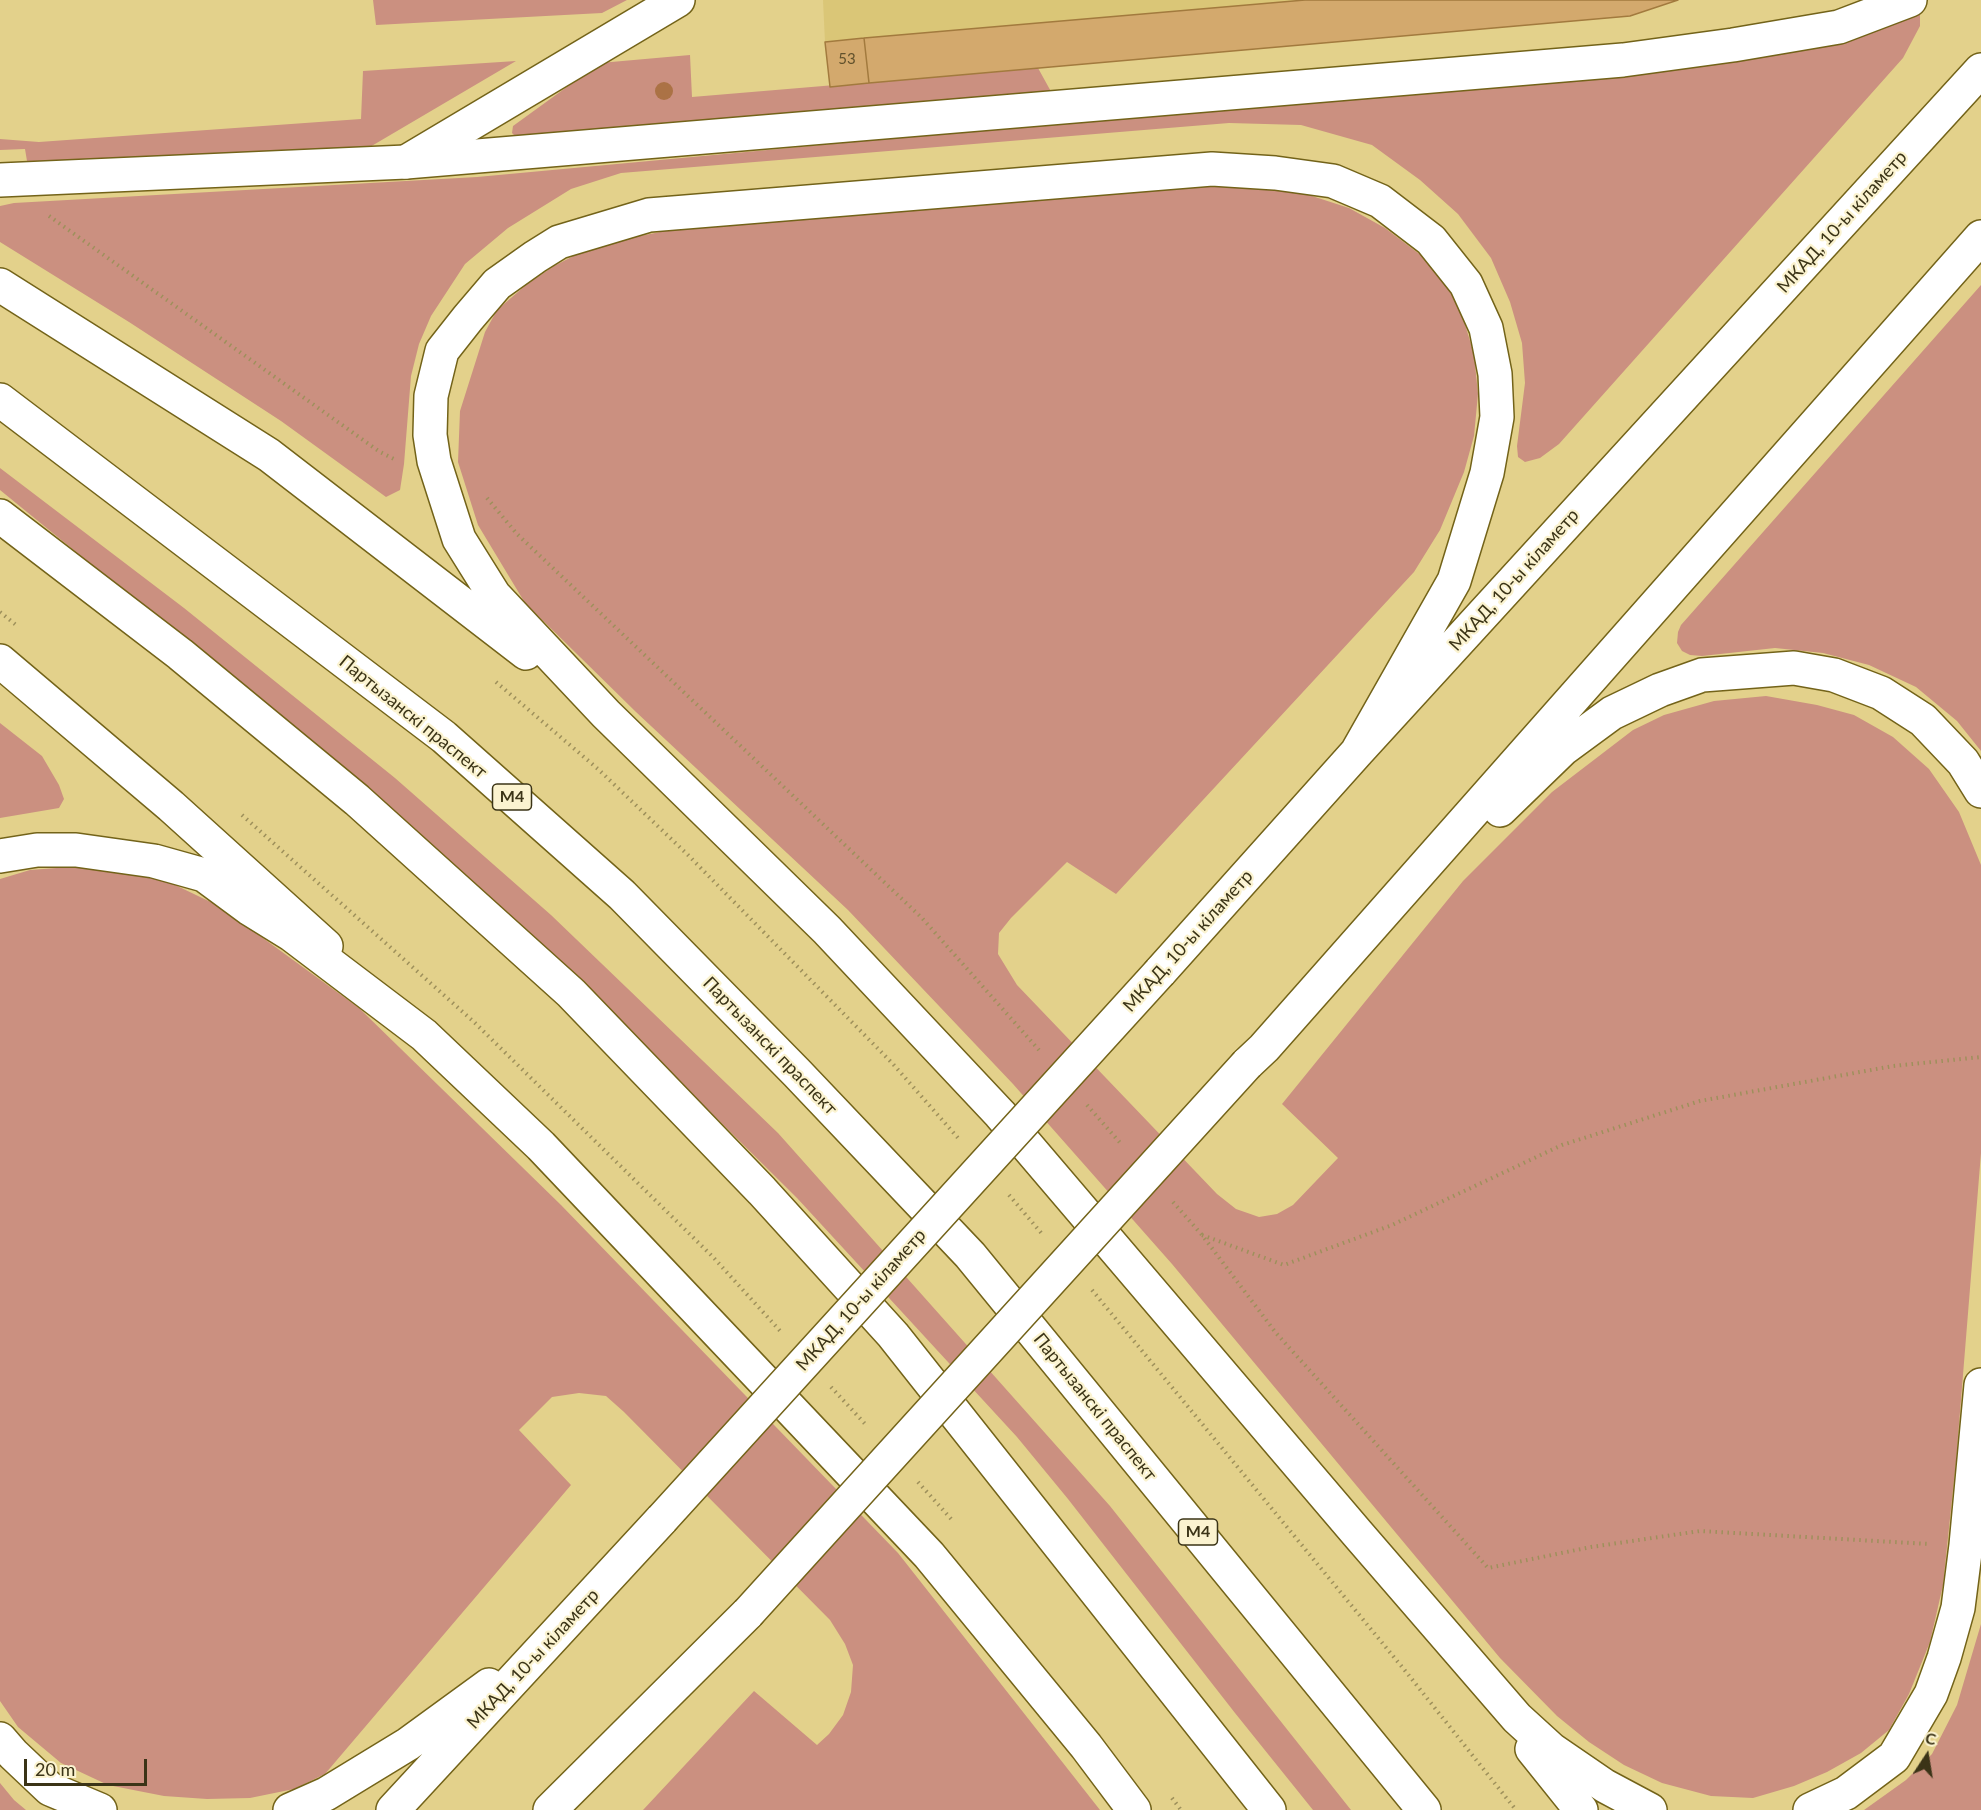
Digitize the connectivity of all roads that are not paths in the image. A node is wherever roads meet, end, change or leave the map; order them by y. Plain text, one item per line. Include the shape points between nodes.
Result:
1 (678, 0) edge
2 (1910, 0) edge
3 (1981, 70) edge
4 (406, 162) junction
5 (0, 180) edge
6 (1981, 237) edge
7 (0, 285) edge
8 (0, 400) edge
9 (0, 516) edge
10 (0, 661) edge
11 (606, 714) junction
12 (1357, 752) junction
13 (1981, 791) edge
14 (0, 856) edge
15 (424, 1035) junction
16 (1255, 1056) junction
17 (1981, 1385) edge
18 (1357, 1533) junction
19 (546, 1643) junction
20 (0, 1739) edge
21 (100, 1810) edge
22 (290, 1810) edge
23 (393, 1810) edge
24 (550, 1810) edge
25 (1134, 1810) edge
26 (1269, 1810) edge
27 (1424, 1810) edge
28 (1581, 1810) edge
29 (1650, 1810) edge
30 (1810, 1810) edge

1 - 4 main road
2 - 4 main road via 1839,27 1623,60
3 - 12 main road, МКАД, 10-ы кіламетр
4 - 5 main road
6 - 16 main road
7 - 11 main road via 269,455
8 - 27 main road, Партызанскі праспект / М4 via 444,737 622,895 970,1255
9 - 26 main road via 180,654 357,800 579,1002 762,1191 893,1335
10 - 15 main road via 171,806
11 - 12 main road via 494,595 459,539 434,461 431,396 442,351 498,284 559,242 649,216 1212,169 1333,182 1380,201 1431,240 1466,284 1486,328 1495,374 1497,417 1487,473 1454,581
11 - 18 main road via 827,930 1000,1114
12 - 19 main road, МКАД, 10-ы кіламетр, bridge
13 - 16 main road via 1963,762 1923,720 1881,693 1834,675 1794,668 1702,675 1660,690 1612,713 1563,749 1423,881
14 - 15 main road via 37,850 76,850 154,861 204,875 292,935
15 - 25 main road via 541,1146 929,1555
16 - 24 main road, bridge via 748,1613
17 - 30 main road via 1958,1608 1931,1694 1894,1757 1846,1793
18 - 28 main road
18 - 29 main road via 1517,1718 1551,1749 1605,1786
19 - 22 main road via 408,1744 326,1794
19 - 23 main road, МКАД, 10-ы кіламетр
20 - 21 main road via 50,1789

